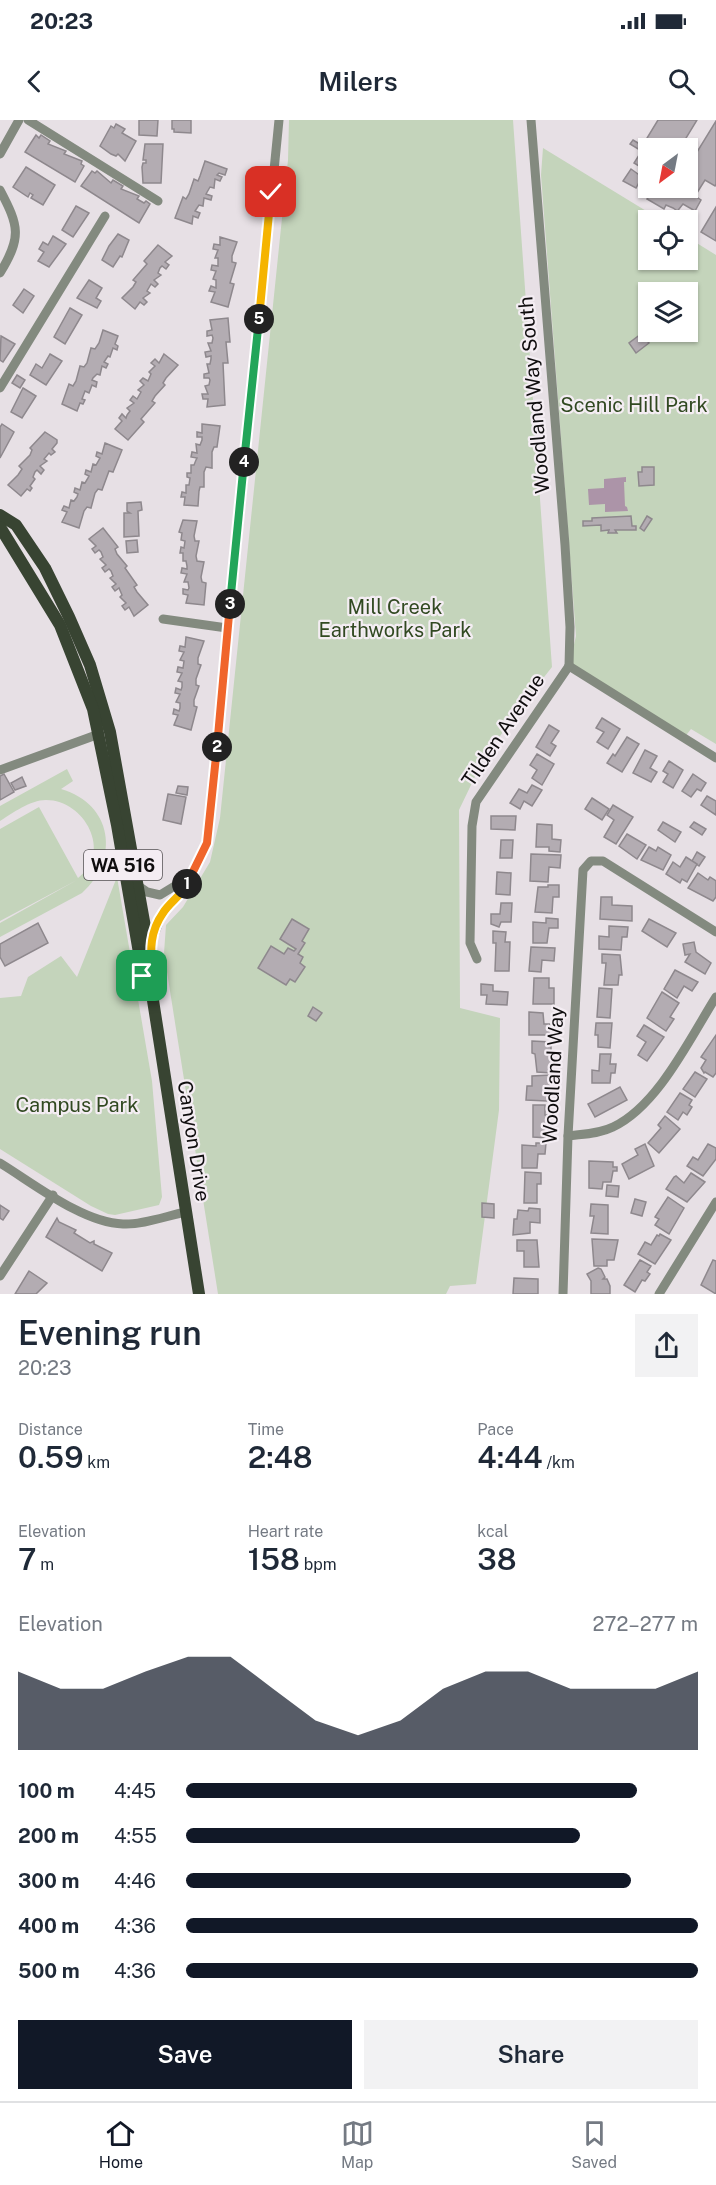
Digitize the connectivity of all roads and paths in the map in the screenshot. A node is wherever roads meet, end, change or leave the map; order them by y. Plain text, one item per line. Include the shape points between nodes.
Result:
1 (19, 120) edge
2 (28, 120) edge
3 (279, 120) edge
4 (531, 120) edge
5 (0, 154) edge
6 (0, 190) edge
7 (158, 201) dead end
8 (105, 216) dead end
9 (1, 267) edge
10 (0, 388) edge
11 (0, 515) edge
12 (0, 527) edge
13 (163, 619) dead end
14 (227, 628) junction
15 (569, 666) junction
16 (104, 733) junction
17 (716, 758) edge
18 (0, 770) edge
19 (191, 876) junction
20 (137, 885) junction
21 (716, 932) edge
22 (149, 950) junction
23 (477, 959) dead end
24 (152, 994) junction
25 (716, 997) edge
26 (568, 1136) junction
27 (1, 1165) edge
28 (53, 1195) junction
29 (716, 1202) edge
30 (186, 1212) junction
31 (0, 1276) edge
32 (199, 1294) edge
33 (563, 1294) edge
34 (658, 1294) edge

1 - 5 street
2 - 7 street
3 - 14 street
4 - 15 street, Woodland Way South via 570,627
6 - 9 street via 12,211 17,233 14,248
8 - 10 street
11 - 16 main road, WA 516 via 15,525 45,568 69,617 90,665
12 - 16 main road, WA 516 via 60,625
13 - 14 street
14 - 19 street via 207,843
15 - 17 street
15 - 23 street, Tilden Avenue via 476,802 470,943
16 - 18 street
16 - 20 main road, Canyon Drive / WA 516
16 - 24 main road, Canyon Drive / WA 516 via 142,976
19 - 20 street via 160,895
19 - 22 street via 183,892 163,912
20 - 22 main road, Canyon Drive / WA 516
21 - 26 street, Woodland Way via 603,861 591,861 583,870
22 - 24 main road, Canyon Drive / WA 516
24 - 30 main road, Canyon Drive / WA 516
25 - 26 street via 636,1113 612,1128
26 - 33 street, Woodland Way
27 - 28 street
28 - 30 street via 111,1223 125,1224
28 - 31 street
29 - 34 street
30 - 32 main road, Canyon Drive / WA 516

